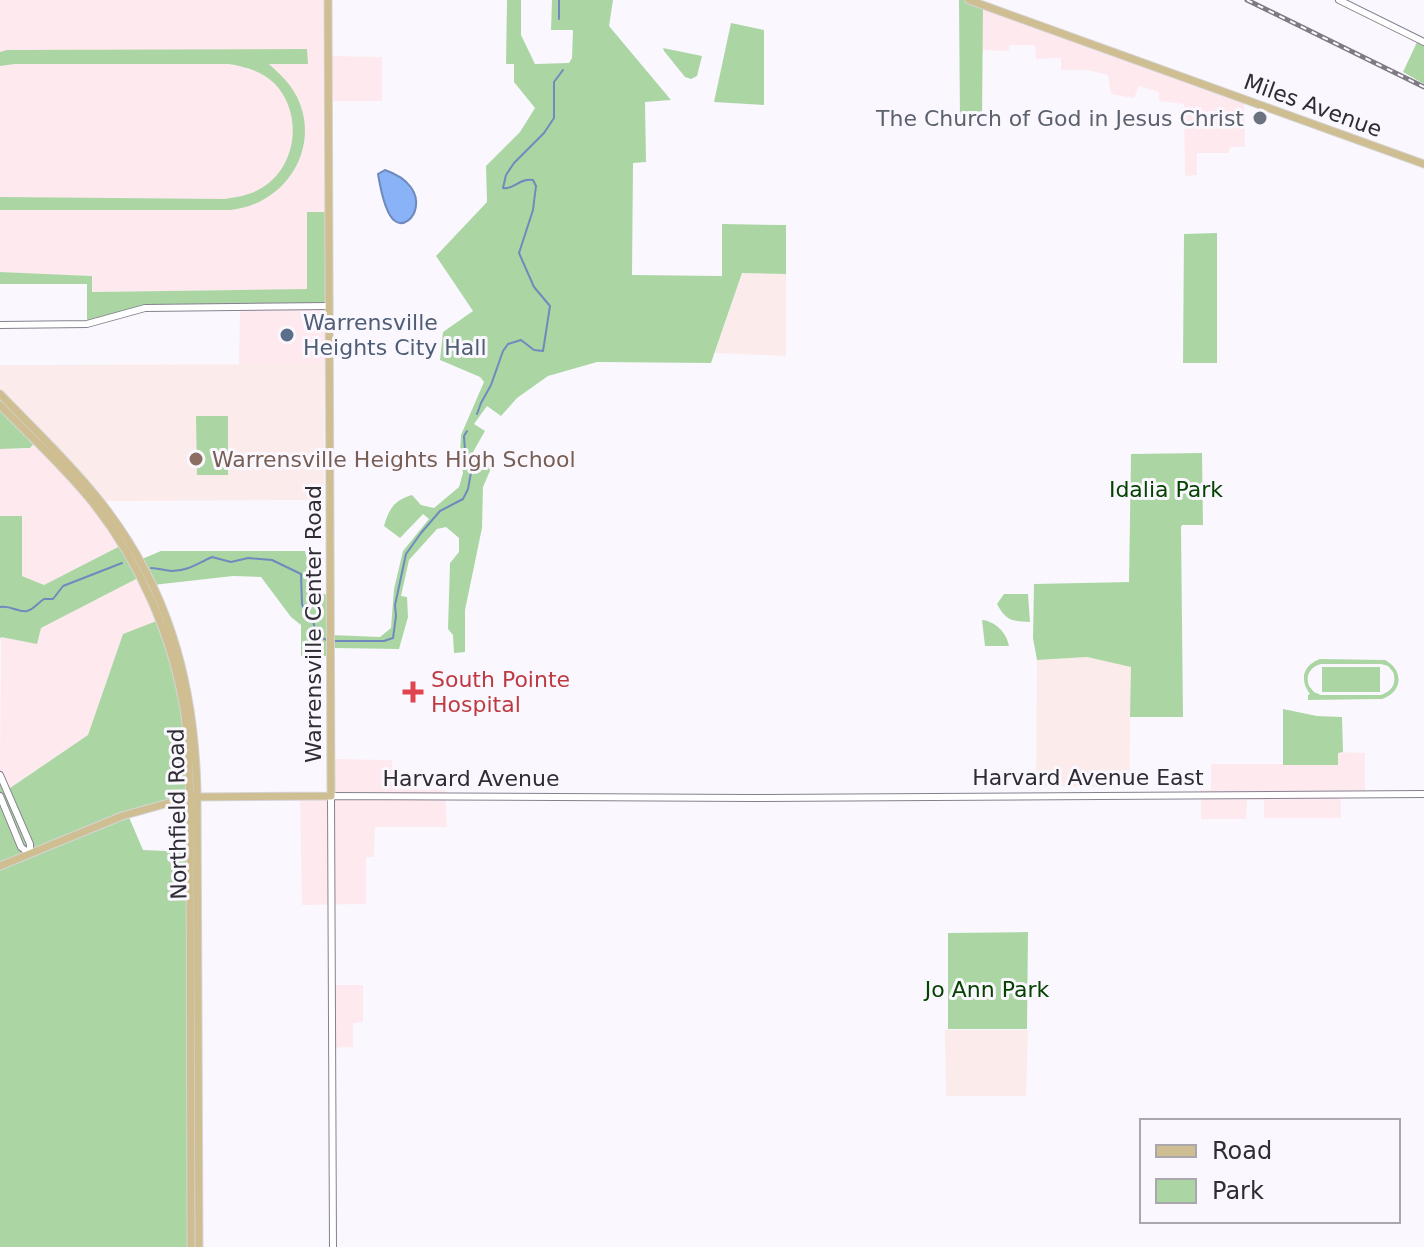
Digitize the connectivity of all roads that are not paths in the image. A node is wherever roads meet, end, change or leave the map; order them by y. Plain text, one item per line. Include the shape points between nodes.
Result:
1 (328, 0) edge
2 (969, 0) edge
3 (1339, 0) edge
4 (1424, 42) edge
5 (1424, 164) edge
6 (329, 306) junction
7 (0, 325) edge
8 (0, 394) edge
9 (0, 405) edge
10 (0, 775) edge
11 (1424, 794) edge
12 (0, 796) edge
13 (331, 796) junction
14 (194, 797) junction
15 (751, 798) joint
16 (30, 854) junction
17 (0, 866) edge
18 (191, 1247) edge
19 (199, 1247) edge
20 (333, 1247) edge

1 - 6 main road, Warrensville Center Road
2 - 5 main road, Miles Avenue
3 - 4 main road
6 - 7 main road via 145,308 87,324
6 - 13 main road, Warrensville Center Road
8 - 14 main road, Northfield Road via 97,496 128,540 164,609 188,690 195,739
9 - 14 main road, Northfield Road via 89,498 140,577 166,638 181,696
10 - 16 main road
11 - 15 main road, Harvard Avenue East
12 - 16 main road via 21,847
13 - 14 main road, Harvard Avenue
13 - 15 main road, Harvard Avenue
13 - 20 main road, Warrensville Center Road
14 - 16 main road, Harvard Avenue via 122,816
14 - 18 main road, Northfield Road
14 - 19 main road, Northfield Road
16 - 17 main road, Harvard Avenue

